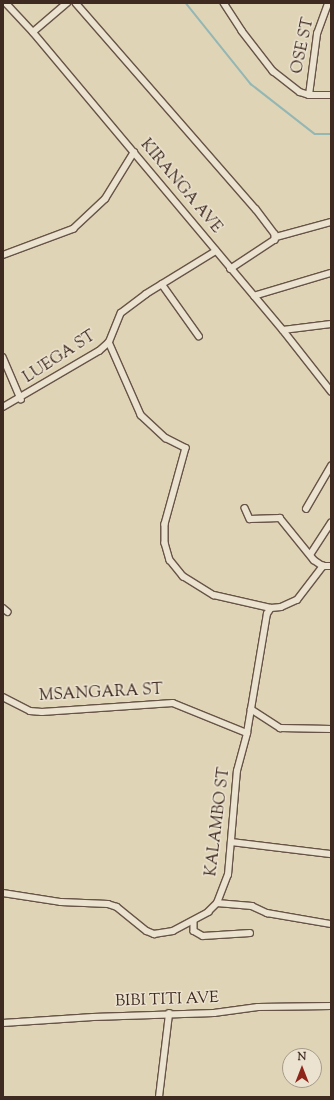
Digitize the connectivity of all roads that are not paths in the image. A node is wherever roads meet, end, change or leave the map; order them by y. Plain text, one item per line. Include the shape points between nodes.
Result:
1 (6, 3) edge
2 (67, 3) edge
3 (76, 3) edge
4 (224, 3) edge
5 (328, 3) edge
6 (33, 32) junction
7 (309, 95) junction
8 (331, 95) edge
9 (134, 152) junction
10 (331, 222) edge
11 (276, 237) junction
12 (216, 251) junction
13 (3, 255) edge
14 (230, 269) junction
15 (331, 273) edge
16 (162, 284) junction
17 (254, 296) junction
18 (331, 324) edge
19 (283, 330) junction
20 (199, 336) dead end
21 (109, 342) junction
22 (3, 357) edge
23 (331, 391) edge
24 (21, 398) junction
25 (3, 407) edge
26 (331, 466) edge
27 (245, 508) dead end
28 (306, 509) dead end
29 (331, 523) edge
30 (310, 555) junction
31 (323, 566) junction
32 (331, 566) edge
33 (271, 608) junction
34 (3, 697) edge
35 (251, 709) junction
36 (331, 729) edge
37 (247, 733) junction
38 (232, 842) junction
39 (331, 854) edge
40 (3, 892) edge
41 (217, 903) junction
42 (194, 921) junction
43 (331, 924) edge
44 (250, 933) dead end
45 (331, 1006) edge
46 (169, 1014) junction
47 (3, 1023) edge
48 (159, 1097) edge

1 - 6 street, KIRANGA AVE
2 - 6 street
3 - 11 street via 256,209
4 - 7 street via 273,71 300,92
5 - 7 street, OSE ST via 317,34 309,77
6 - 9 street, KIRANGA AVE
7 - 8 street
9 - 12 street, KIRANGA AVE
9 - 13 street via 105,198 73,229
10 - 11 street
11 - 14 street
12 - 14 street, KIRANGA AVE
12 - 16 street, LUEGA ST
14 - 17 street, KIRANGA AVE
15 - 17 street
16 - 20 street
16 - 21 street, LUEGA ST via 121,313
17 - 19 street, KIRANGA AVE
18 - 19 street
19 - 23 street, KIRANGA AVE
21 - 24 street, LUEGA ST via 99,351
21 - 33 street via 141,415 166,438 186,448 184,464 165,524 165,543 170,560 183,576 214,595
22 - 24 street
24 - 25 street, LUEGA ST
26 - 28 street
27 - 30 street via 250,520 280,518
29 - 30 street
30 - 31 street
31 - 32 street
31 - 33 street via 297,600
33 - 35 street, KALAMBO ST via 265,620
34 - 37 street, MSANGARA ST via 30,711 42,712 173,703
35 - 36 street via 280,728
35 - 37 street, KALAMBO ST
37 - 38 street, KALAMBO ST via 237,771
38 - 39 street
38 - 41 street, KALAMBO ST via 228,875
40 - 42 street via 61,902 108,904 117,907 146,931 154,934 165,934
41 - 42 street
41 - 43 street via 252,906 267,913
42 - 44 street via 194,931 203,936
45 - 46 street, BIBI TITI AVE via 258,1007 214,1013
46 - 47 street, BIBI TITI AVE
46 - 48 street

